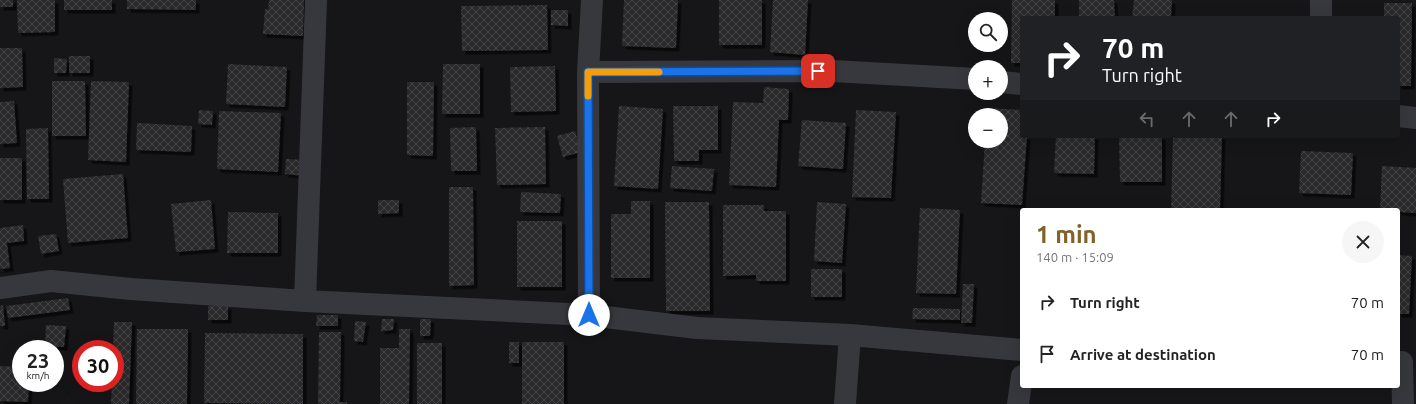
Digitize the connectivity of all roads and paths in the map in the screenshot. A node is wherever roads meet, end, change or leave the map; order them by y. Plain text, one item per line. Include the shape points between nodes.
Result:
1 (316, 0) edge
2 (592, 0) edge
3 (1321, 0) edge
4 (1321, 16) edge
5 (588, 72) junction
6 (968, 79) edge
7 (1008, 83) edge
8 (1020, 84) edge
9 (1400, 116) edge
10 (1416, 118) edge
11 (0, 288) edge
12 (305, 301) junction
13 (589, 315) junction
14 (850, 335) junction
15 (1020, 350) edge
16 (1405, 362) edge
17 (1020, 388) edge
18 (845, 404) edge
19 (1018, 404) edge
20 (1403, 404) edge

1 - 12 street
2 - 5 street
3 - 4 street
5 - 6 street via 833,71
5 - 13 street
7 - 8 street
9 - 10 street
11 - 12 street via 51,281
12 - 13 street
13 - 14 street via 697,328
14 - 15 street
14 - 18 street
16 - 20 street
17 - 19 street

